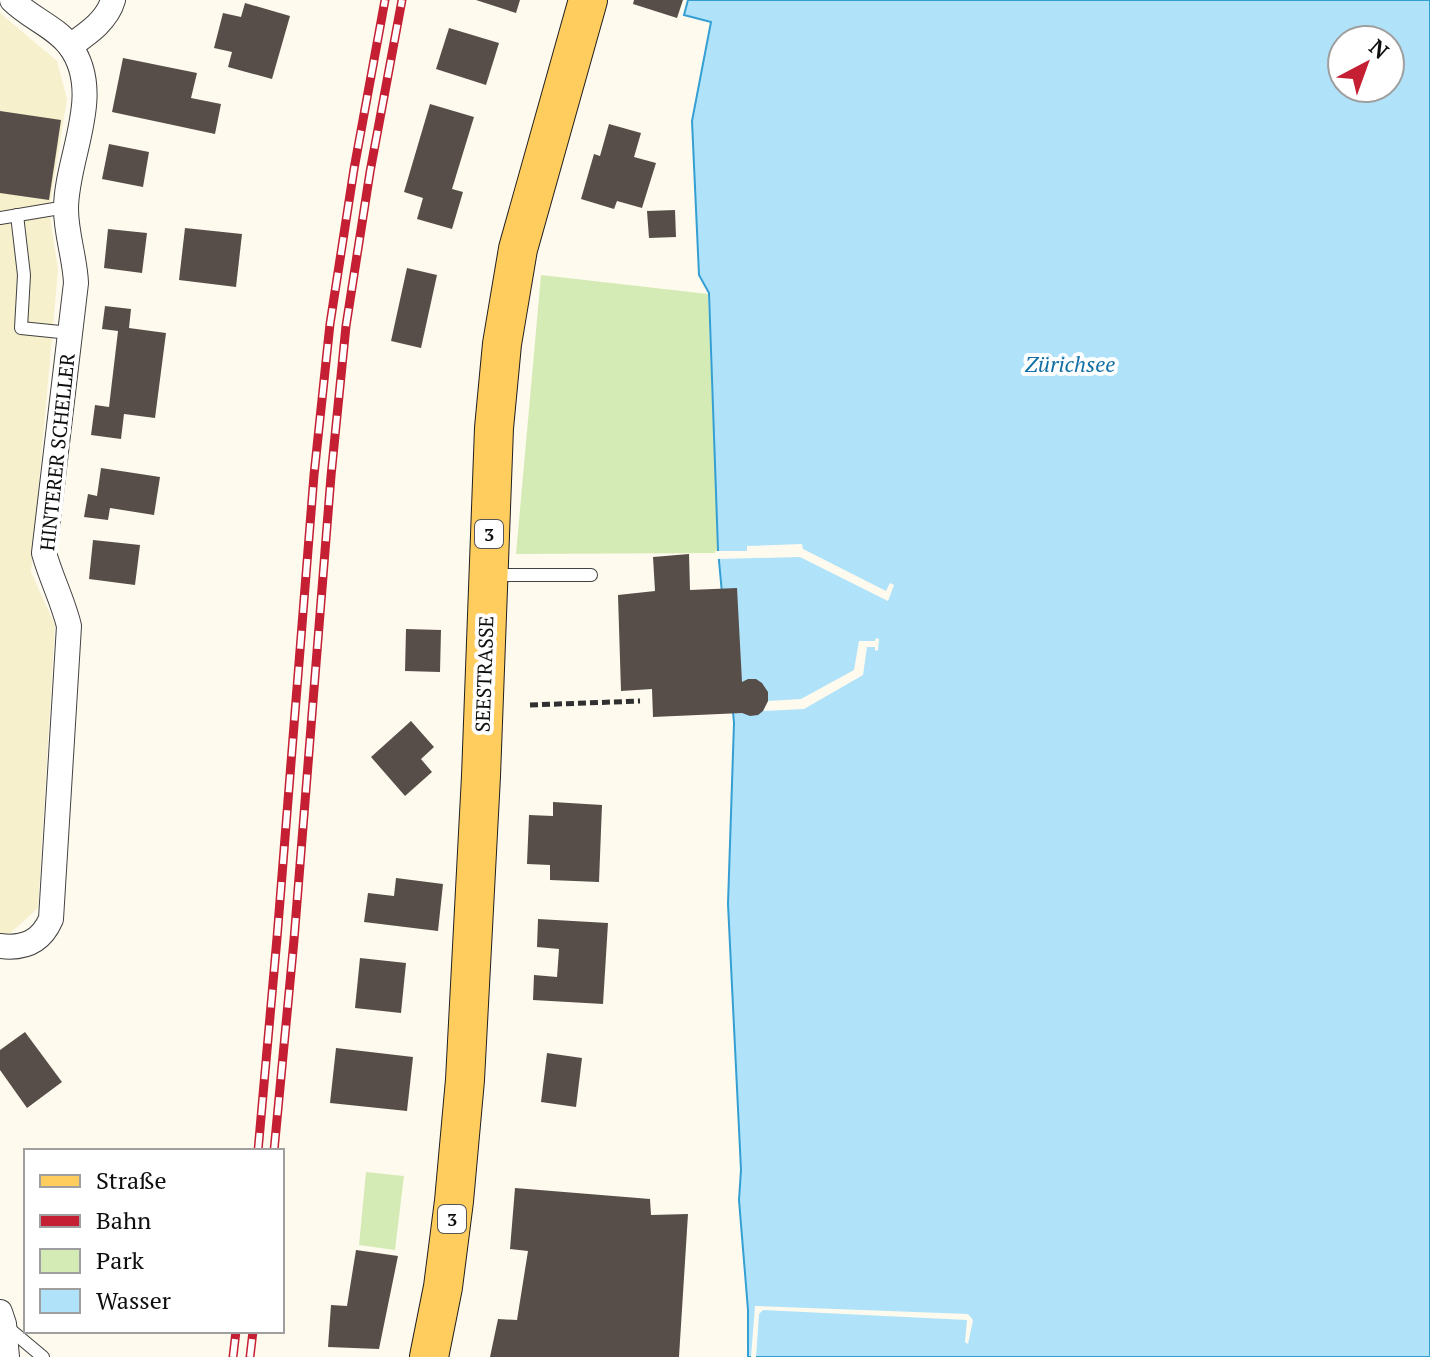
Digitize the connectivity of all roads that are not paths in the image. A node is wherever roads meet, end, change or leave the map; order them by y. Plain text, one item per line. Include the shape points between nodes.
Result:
1 (12, 0) edge
2 (113, 0) edge
3 (588, 0) edge
4 (70, 46) junction
5 (66, 207) junction
6 (17, 215) junction
7 (0, 218) edge
8 (70, 333) junction
9 (487, 575) junction
10 (591, 575) dead end
11 (0, 946) edge
12 (2, 1318) edge
13 (7, 1357) edge
14 (43, 1357) edge
15 (429, 1357) edge

1 - 4 street, HINTERER SCHELLER
2 - 4 street via 94,29
3 - 9 main road, SEESTRASSE / 3 via 518,249 495,414
4 - 5 street, HINTERER SCHELLER via 83,70 85,95
5 - 6 lane
5 - 8 street, HINTERER SCHELLER via 76,283
6 - 7 lane
6 - 8 lane via 24,275 21,328
8 - 11 street, HINTERER SCHELLER via 44,553 69,626 51,919 34,942
9 - 10 lane
9 - 15 main road, SEESTRASSE / 3 via 465,1080 445,1273
12 - 13 street
12 - 14 lane

